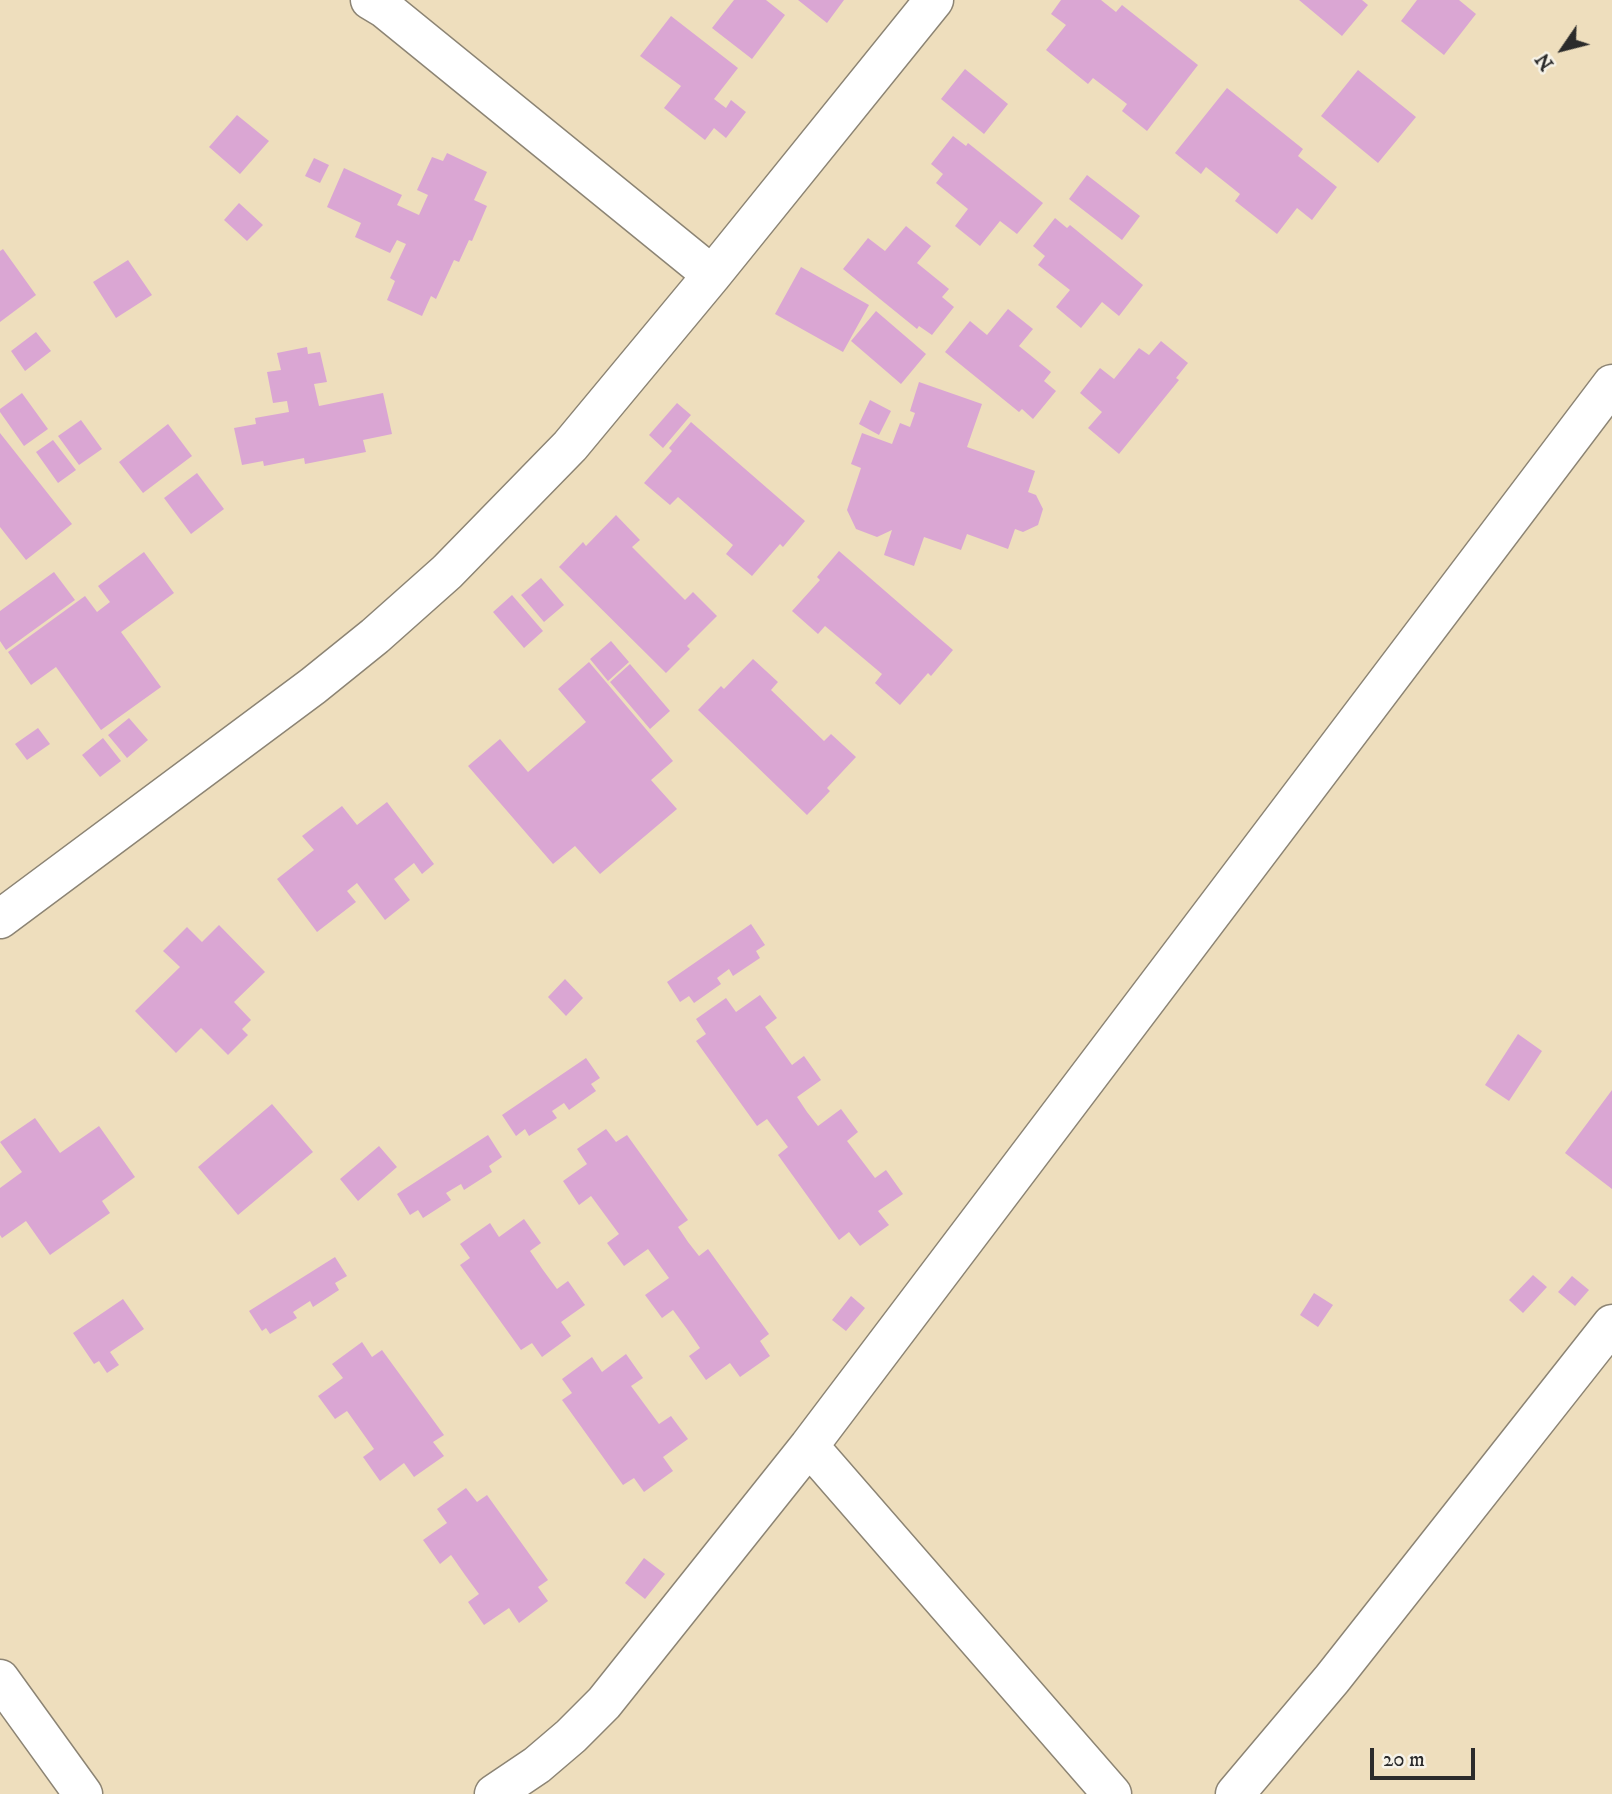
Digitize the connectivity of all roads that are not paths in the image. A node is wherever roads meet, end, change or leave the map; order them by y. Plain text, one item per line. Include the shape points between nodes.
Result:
1 (370, 0) edge
2 (934, 0) edge
3 (712, 275) junction
4 (1612, 384) edge
5 (1, 916) edge
6 (1612, 1324) edge
7 (809, 1446) junction
8 (0, 1679) edge
9 (83, 1794) edge
10 (494, 1794) edge
11 (1112, 1794) edge
12 (1235, 1794) edge

1 - 3 street
2 - 3 street
3 - 5 street via 570,446 447,572 313,686
4 - 7 street
6 - 12 street via 1332,1679
7 - 10 street via 604,1703 537,1765
7 - 11 street
8 - 9 street

